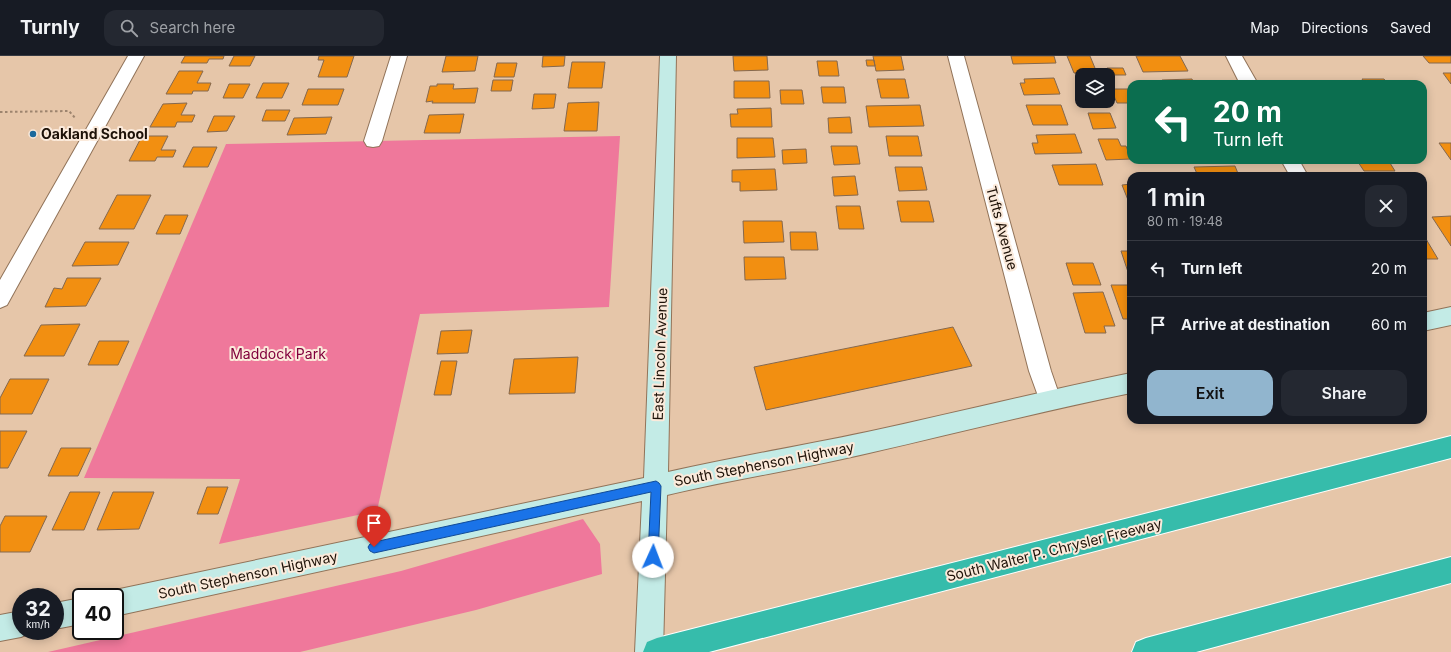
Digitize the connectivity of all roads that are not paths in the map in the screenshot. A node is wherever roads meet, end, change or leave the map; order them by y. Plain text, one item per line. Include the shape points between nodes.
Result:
1 (136, 56) edge
2 (399, 56) edge
3 (668, 56) edge
4 (956, 56) edge
5 (1234, 56) edge
6 (1247, 80) edge
7 (373, 141) dead end
8 (0, 298) edge
9 (1451, 316) edge
10 (1427, 321) edge
11 (1127, 384) edge
12 (1050, 400) junction
13 (1451, 447) edge
14 (656, 486) junction
15 (1451, 570) edge
16 (124, 601) edge
17 (12, 626) edge
18 (0, 628) edge
19 (649, 652) edge
20 (657, 652) edge
21 (1146, 652) edge

1 - 8 street
2 - 7 street
3 - 14 main road, East Lincoln Avenue
4 - 12 street, Tufts Avenue via 1040,371
5 - 6 street
9 - 10 main road
11 - 12 main road, South Stephenson Highway
12 - 14 main road, South Stephenson Highway via 867,443
13 - 20 highway, South Walter P. Chrysler Freeway
14 - 16 main road, South Stephenson Highway
14 - 19 main road, East Lincoln Avenue
15 - 21 highway
17 - 18 main road

